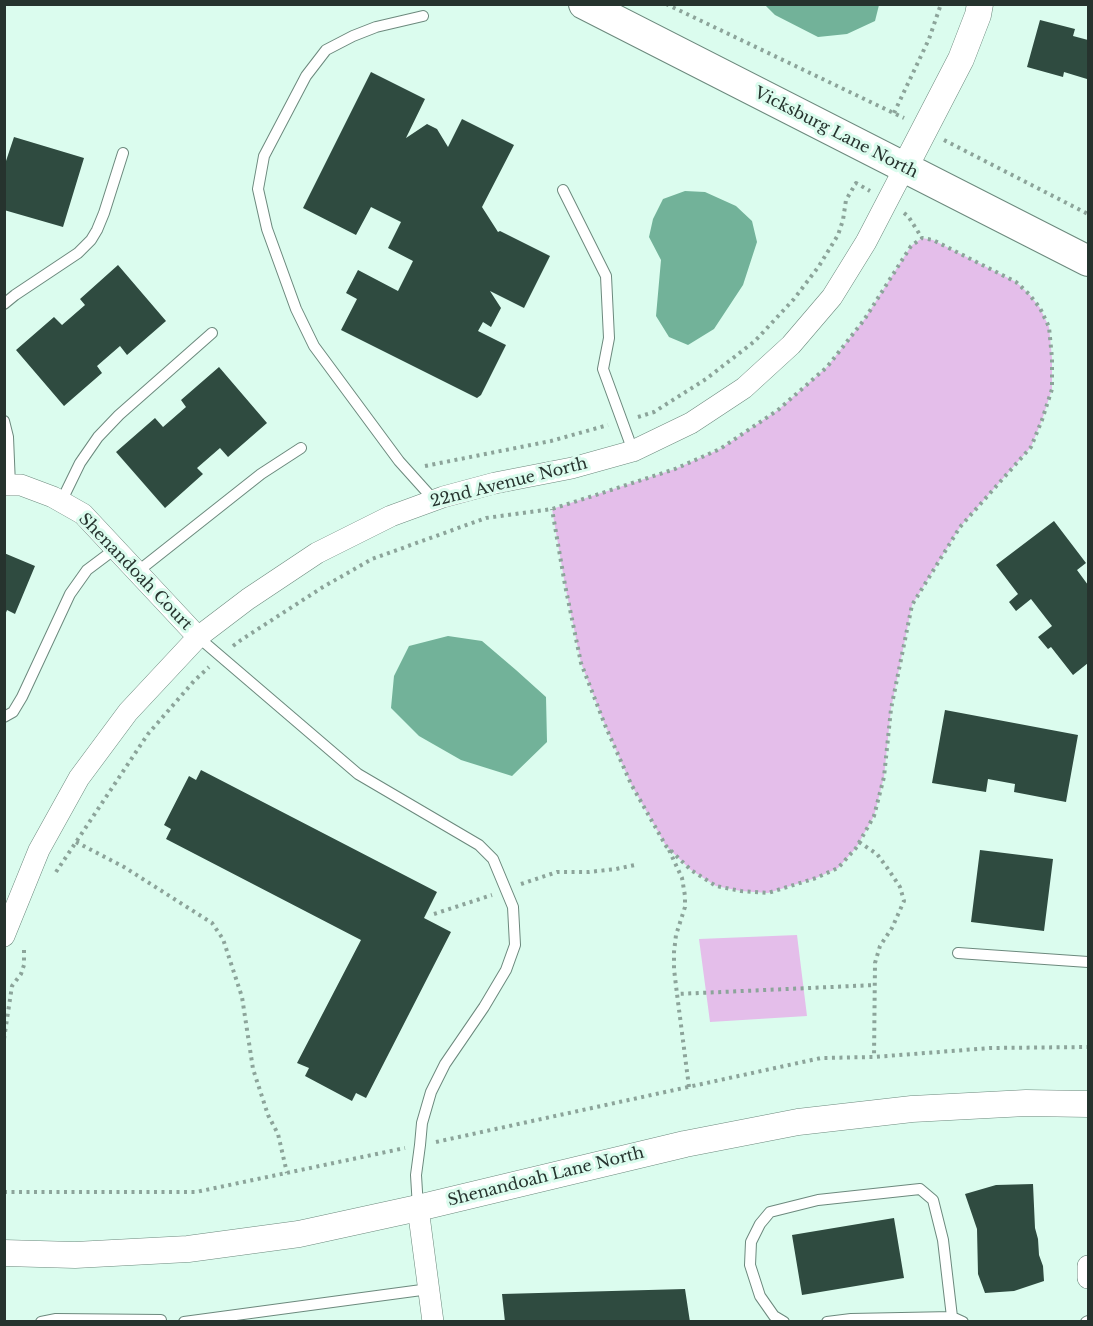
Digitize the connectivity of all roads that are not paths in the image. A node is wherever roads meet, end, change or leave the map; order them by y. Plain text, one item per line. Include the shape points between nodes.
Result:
1 (584, 4) edge
2 (980, 4) edge
3 (423, 16) dead end
4 (123, 153) dead end
5 (905, 167) junction
6 (562, 190) dead end
7 (1089, 261) edge
8 (5, 301) edge
9 (212, 333) dead end
10 (4, 421) edge
11 (301, 448) dead end
12 (633, 451) junction
13 (7, 485) edge
14 (434, 501) junction
15 (62, 502) junction
16 (115, 549) junction
17 (137, 572) junction
18 (198, 637) junction
19 (4, 717) edge
20 (14, 938) edge
21 (958, 953) dead end
22 (1089, 962) edge
23 (1089, 1104) edge
24 (417, 1208) junction
25 (4, 1253) edge
26 (1089, 1266) edge
27 (1089, 1278) edge
28 (429, 1288) junction
29 (951, 1319) edge
30 (161, 1320) dead end
31 (41, 1322) edge
32 (184, 1322) edge
33 (433, 1322) edge
34 (784, 1322) edge
35 (827, 1322) edge
36 (963, 1322) edge

1 - 5 main road, Vicksburg Lane North
2 - 5 street, 22nd Avenue North via 961,59
3 - 14 lane via 375,27 326,50 306,76 264,156 258,189 267,229 296,309 315,346
4 - 8 lane via 91,240 78,253
5 - 7 main road, Vicksburg Lane North
5 - 12 street, 22nd Avenue North via 832,297 791,345 744,388 691,423
6 - 12 lane via 606,276 609,338 603,369
9 - 15 lane via 98,437 80,463
10 - 13 lane via 8,437
11 - 17 lane via 261,474
12 - 14 street, 22nd Avenue North
13 - 15 street, Shenandoah Court via 21,486
14 - 18 street, 22nd Avenue North via 391,516 317,553
15 - 16 street, Shenandoah Court via 82,514
16 - 17 street, Shenandoah Court
16 - 19 lane via 87,570 70,594 22,697 13,712
17 - 18 street, Shenandoah Court
18 - 20 street, 22nd Avenue North via 128,712 79,778 39,850 8,925
18 - 24 lane via 358,774 479,845 493,859 513,907 515,945 506,970 431,1092 422,1123
21 - 22 lane
23 - 24 street, Shenandoah Lane North via 912,1109 798,1122 686,1144
24 - 25 street, Shenandoah Lane North via 300,1234 188,1248 75,1256
24 - 28 street
26 - 27 street
28 - 32 lane
28 - 33 street
29 - 34 lane via 943,1240 933,1200 920,1189 818,1200 770,1212 751,1242 750,1265 760,1296 774,1316
29 - 35 lane
29 - 36 lane
30 - 31 lane

